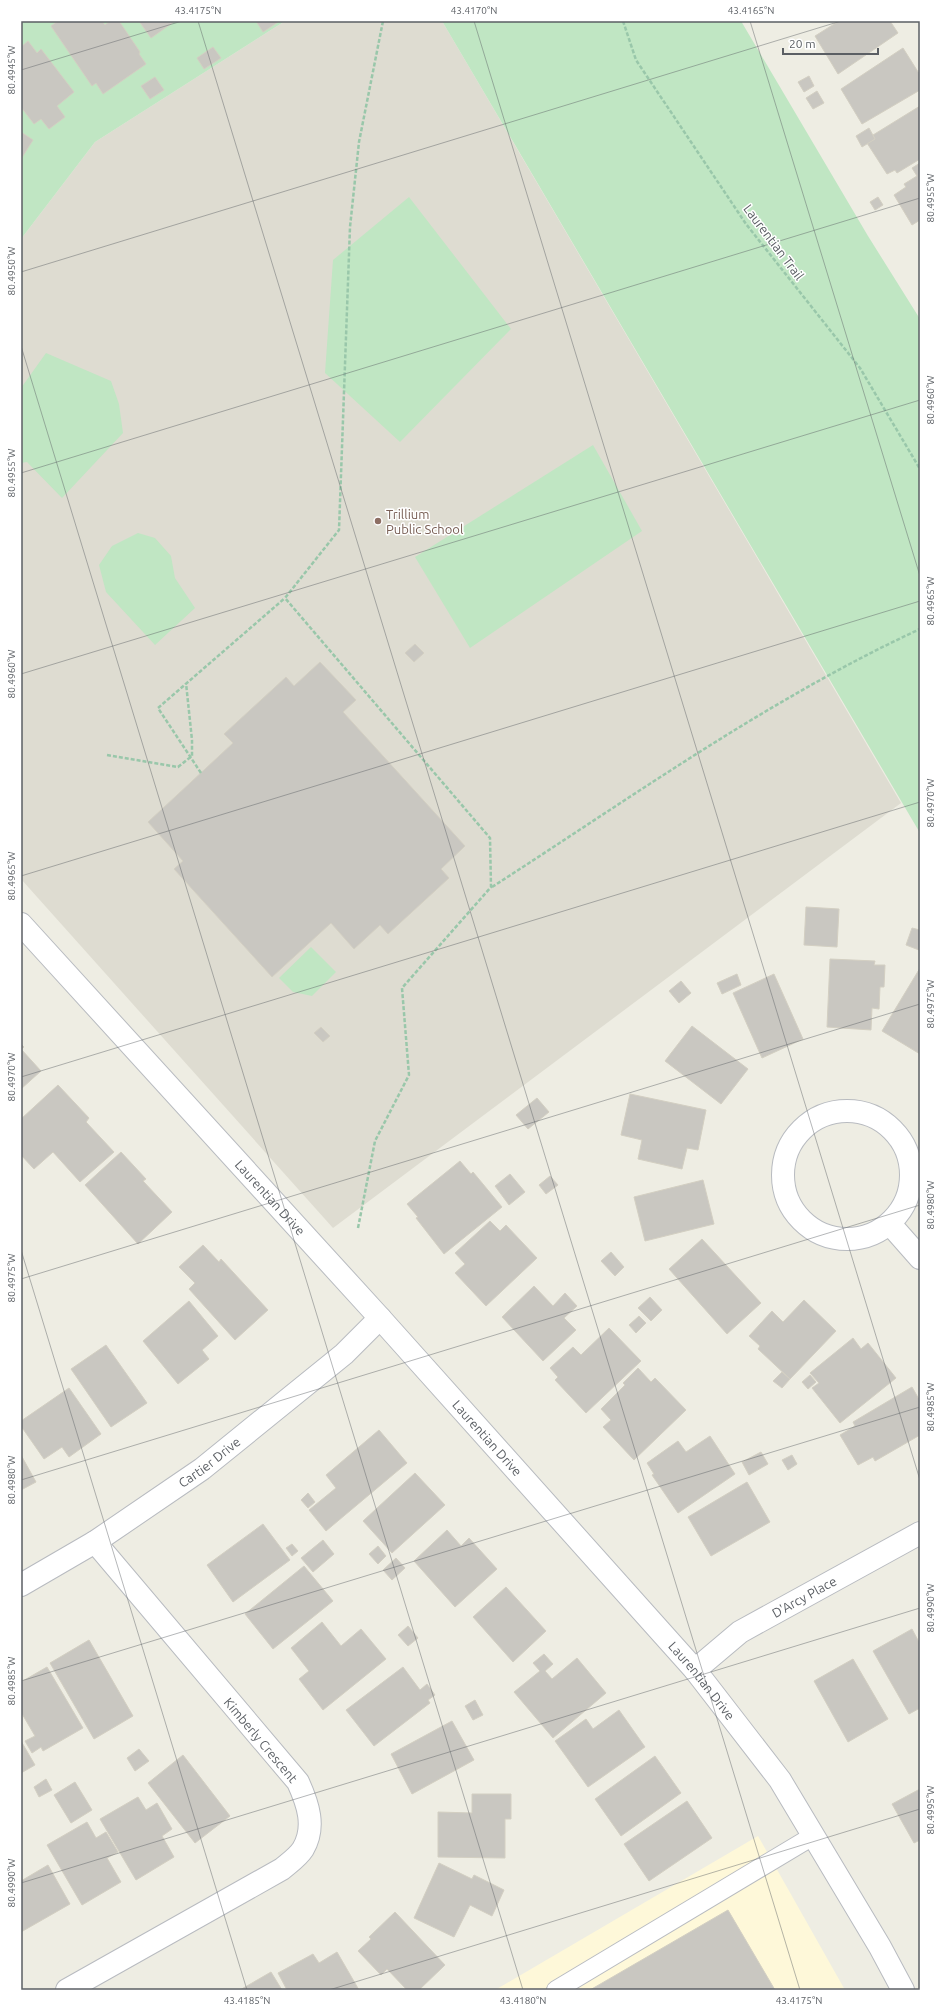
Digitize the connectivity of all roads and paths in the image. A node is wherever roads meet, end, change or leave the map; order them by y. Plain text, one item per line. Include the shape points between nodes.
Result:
1 (383, 21) edge
2 (623, 21) edge
3 (920, 469) edge
4 (285, 598) junction
5 (920, 629) edge
6 (186, 683) junction
7 (107, 755) dead end
8 (192, 756) junction
9 (201, 773) dead end
10 (491, 888) junction
11 (21, 924) edge
12 (890, 1224) junction
13 (358, 1228) dead end
14 (920, 1258) edge
15 (380, 1318) junction
16 (920, 1532) edge
17 (95, 1542) junction
18 (21, 1584) edge
19 (695, 1670) junction
20 (814, 1836) junction
21 (67, 1990) edge
22 (556, 1990) edge
23 (903, 1990) edge

1 - 4 path via 359,142 350,227 340,530
2 - 3 path, Laurentian Trail via 636,60 746,224 860,368
4 - 6 path
4 - 10 path via 490,838
5 - 10 path via 855,660 776,704
6 - 8 path
6 - 8 path via 158,708
7 - 8 path via 178,767
8 - 9 path
10 - 13 path via 402,988 409,1075 375,1141
11 - 15 street, Laurentian Drive
12 - 12 street via 904,1207 911,1185 912,1169 906,1147 894,1131 876,1118 848,1110 826,1114 810,1122 794,1138 784,1162 783,1184 791,1208 806,1225 833,1239 856,1240 877,1233
12 - 14 street
15 - 17 street, Cartier Drive via 344,1354 202,1469
15 - 19 street, Laurentian Drive
16 - 19 street, D'Arcy Place via 740,1632
17 - 18 street, Cartier Drive
17 - 21 street, Kimberly Crescent via 298,1782 306,1800 311,1830 302,1850 282,1868
19 - 20 street, Laurentian Drive via 780,1780
20 - 22 lane
20 - 23 street, Laurentian Drive via 880,1946

